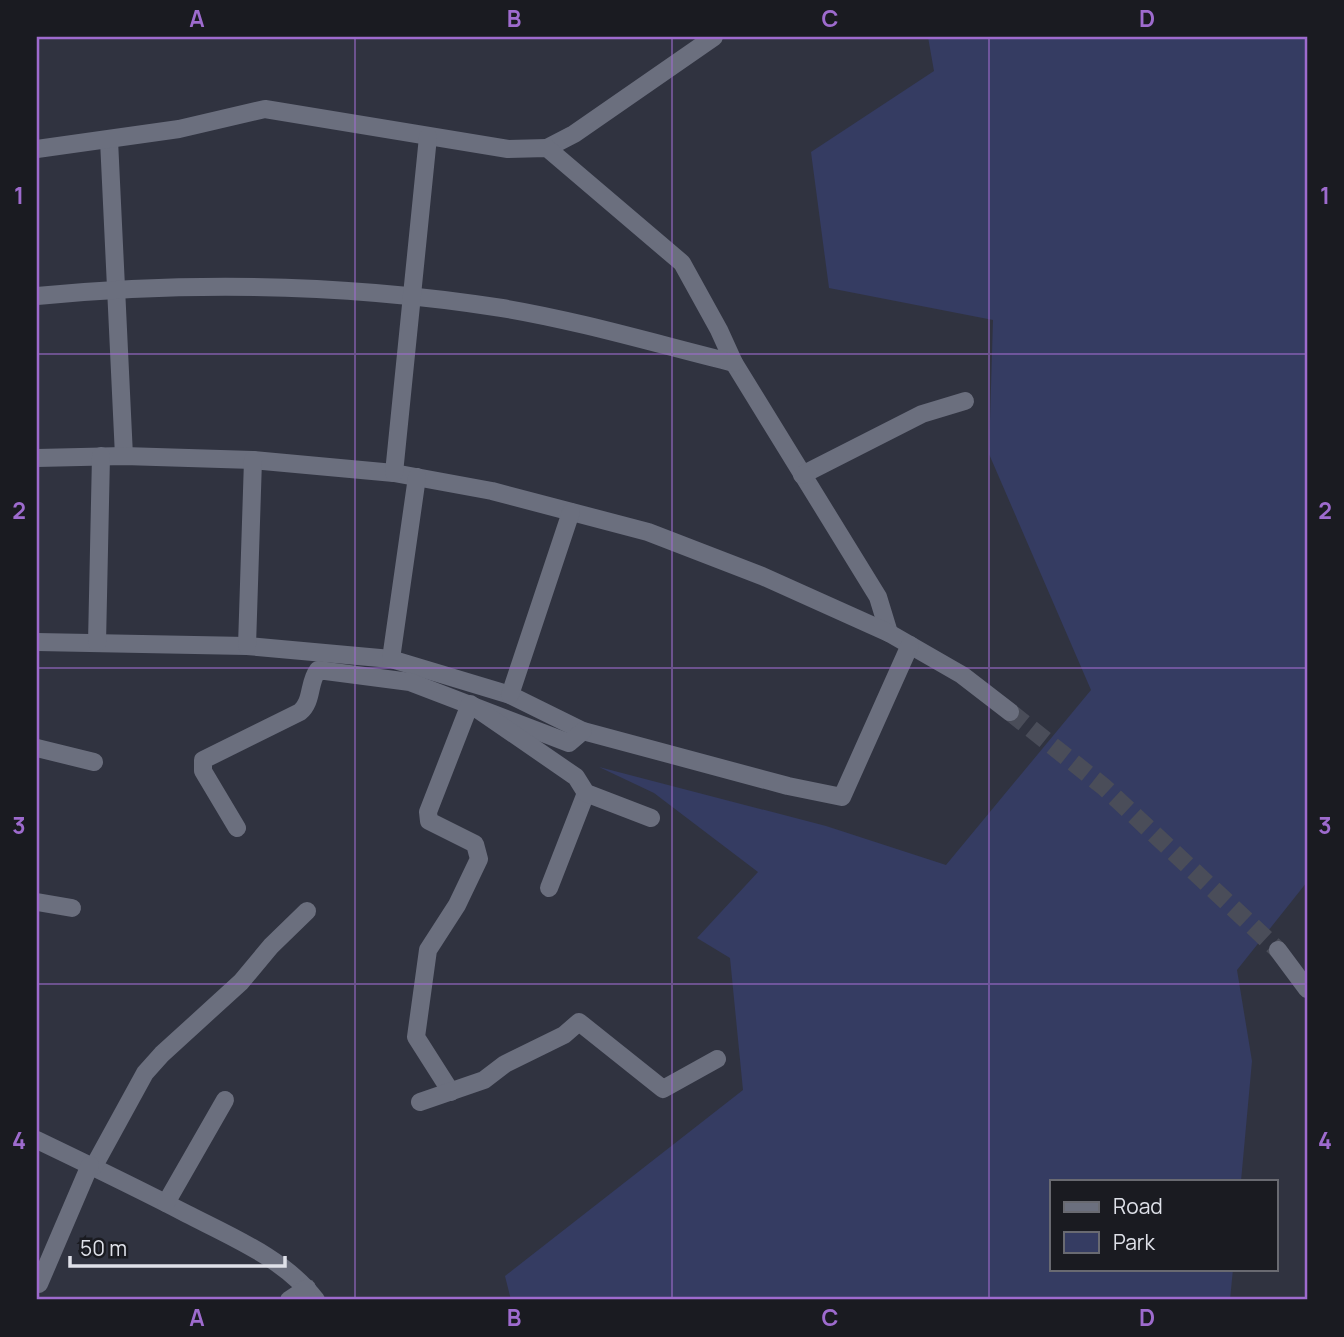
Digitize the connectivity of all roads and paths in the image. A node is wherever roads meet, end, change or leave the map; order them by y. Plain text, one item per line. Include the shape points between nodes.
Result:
1 (714, 37) edge
2 (428, 137) junction
3 (109, 140) junction
4 (547, 148) junction
5 (37, 149) edge
6 (115, 288) junction
7 (37, 296) edge
8 (411, 296) junction
9 (734, 363) junction
10 (965, 401) dead end
11 (101, 456) junction
12 (124, 456) junction
13 (37, 458) edge
14 (253, 460) junction
15 (394, 472) junction
16 (802, 475) junction
17 (417, 477) junction
18 (571, 512) junction
19 (889, 633) junction
20 (37, 642) edge
21 (97, 643) junction
22 (910, 645) junction
23 (247, 646) junction
24 (391, 659) junction
25 (510, 695) junction
26 (470, 704) junction
27 (1010, 712) tunnel mouth
28 (583, 731) junction
29 (37, 748) edge
30 (94, 762) dead end
31 (586, 793) junction
32 (651, 818) dead end
33 (237, 828) dead end
34 (549, 888) dead end
35 (37, 902) edge
36 (72, 908) dead end
37 (307, 911) dead end
38 (1278, 950) tunnel mouth
39 (1307, 989) edge
40 (717, 1059) dead end
41 (451, 1092) junction
42 (225, 1100) dead end
43 (420, 1102) dead end
44 (37, 1140) edge
45 (92, 1166) junction
46 (166, 1203) junction
47 (39, 1284) dead end
48 (311, 1294) edge
49 (289, 1300) edge

1 - 4 street
2 - 3 street via 265,108
2 - 4 street via 508,149
2 - 8 street
3 - 5 street
3 - 6 street
4 - 9 street via 682,263
6 - 7 street
6 - 8 street via 235,287
6 - 12 street
8 - 9 street via 569,322
8 - 15 street
9 - 16 street
10 - 16 street via 922,414
11 - 12 street
11 - 13 street
11 - 21 street
12 - 14 street
14 - 15 street
14 - 23 street
15 - 17 street
16 - 19 street via 878,597
17 - 18 street
17 - 24 street
18 - 19 street via 648,532
18 - 25 street
19 - 22 street
20 - 21 street
21 - 23 street
22 - 27 street via 962,675
22 - 28 street via 842,797
23 - 24 street
24 - 25 street
25 - 28 street
26 - 28 street via 569,743
26 - 31 street via 576,777
26 - 33 street via 410,682 318,670 307,705 300,712 203,760 204,771
26 - 41 street via 428,812 429,821 475,844 479,859 428,950 416,1037
29 - 30 street
31 - 32 street
31 - 34 street
35 - 36 street
37 - 45 street via 241,982 145,1073
38 - 39 street
40 - 41 street via 663,1089 579,1022 484,1080
41 - 43 street
42 - 46 street
44 - 45 street
45 - 46 street
45 - 47 street
46 - 48 street via 250,1247
48 - 49 street

